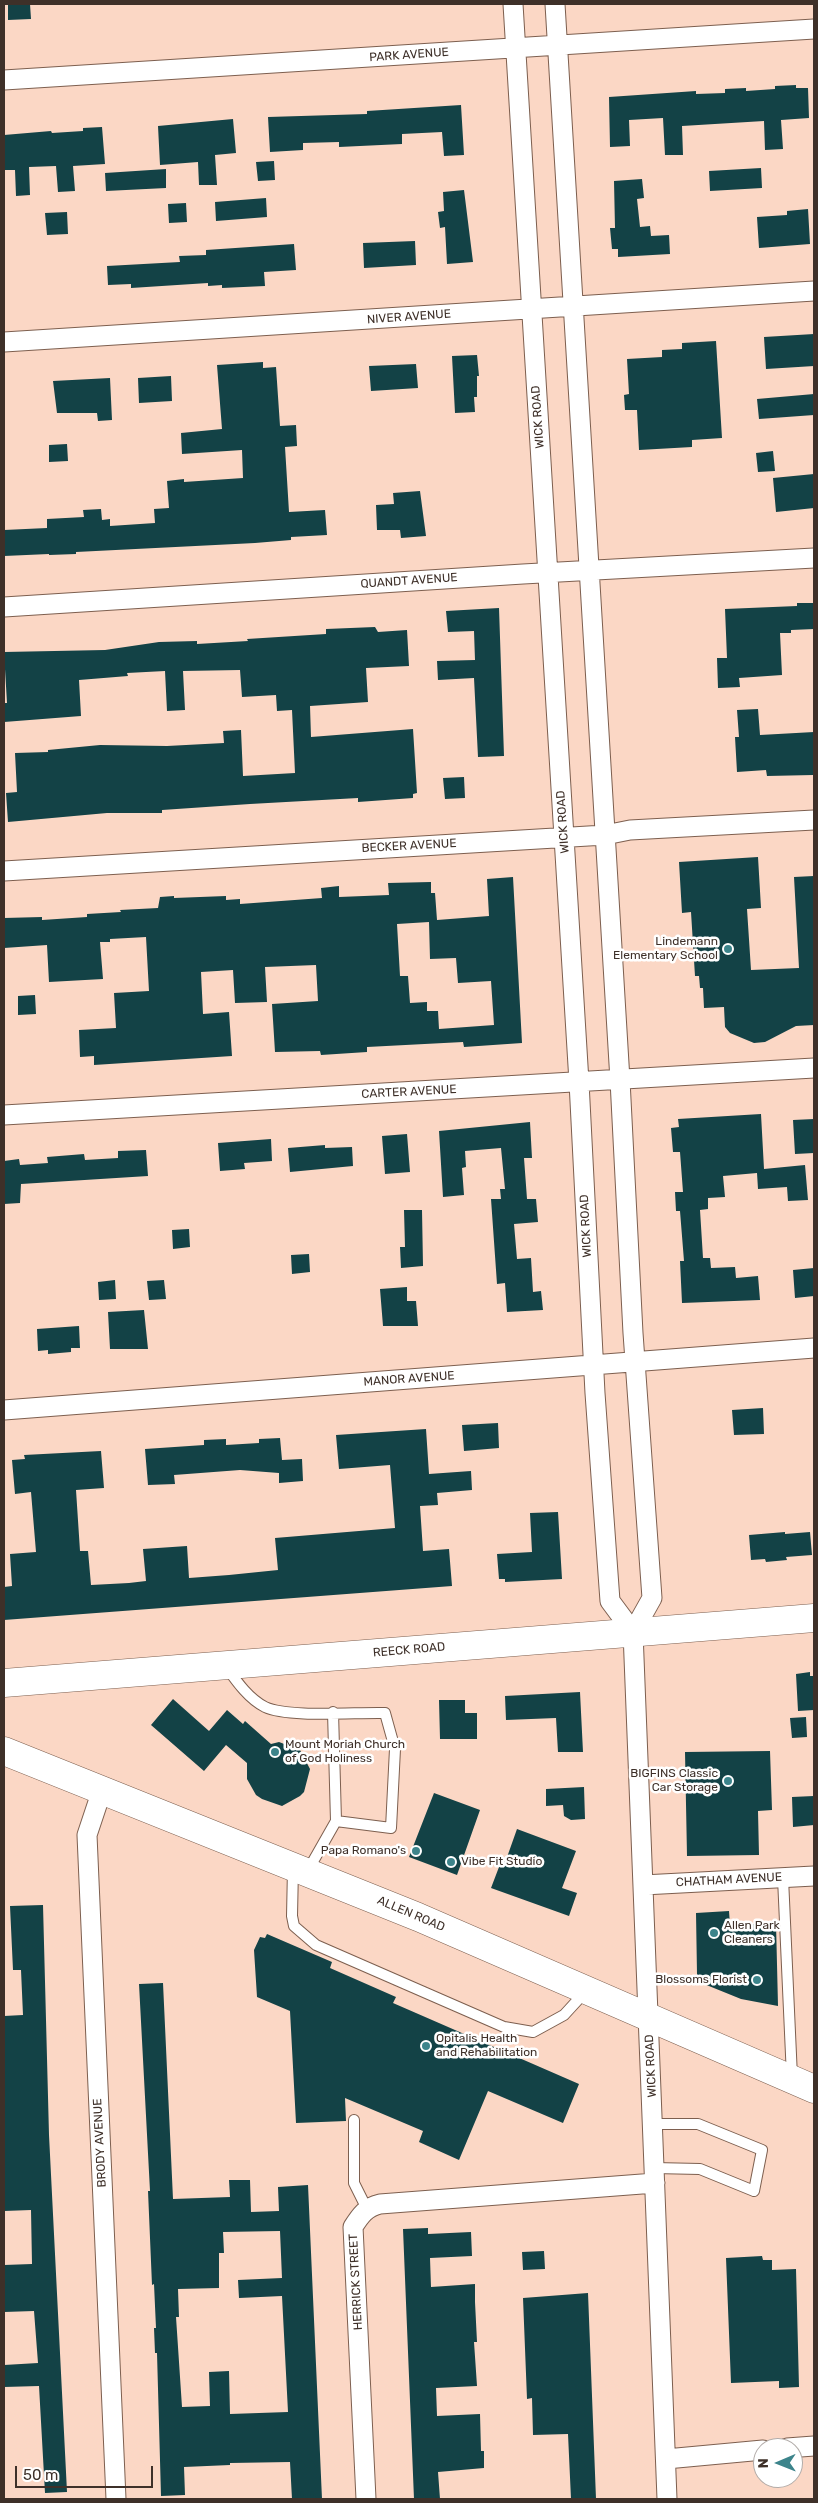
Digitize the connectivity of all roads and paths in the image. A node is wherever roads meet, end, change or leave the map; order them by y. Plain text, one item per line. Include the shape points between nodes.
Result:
1 (514, 4) edge
2 (555, 4) edge
3 (814, 29) edge
4 (557, 44) junction
5 (516, 47) junction
6 (4, 80) edge
7 (814, 292) edge
8 (573, 307) junction
9 (532, 309) junction
10 (4, 342) edge
11 (814, 558) edge
12 (588, 570) junction
13 (547, 573) junction
14 (4, 607) edge
15 (814, 820) edge
16 (605, 835) junction
17 (564, 837) junction
18 (4, 871) edge
19 (814, 1068) edge
20 (620, 1080) junction
21 (579, 1082) junction
22 (4, 1115) edge
23 (814, 1348) edge
24 (635, 1361) junction
25 (593, 1365) junction
26 (4, 1410) edge
27 (814, 1618) edge
28 (633, 1632) junction
29 (224, 1665) junction
30 (4, 1683) edge
31 (333, 1712) junction
32 (4, 1751) edge
33 (102, 1790) junction
34 (336, 1821) junction
35 (300, 1870) junction
36 (814, 1876) edge
37 (783, 1878) junction
38 (643, 1885) junction
39 (587, 1990) junction
40 (648, 2017) junction
41 (803, 2085) edge
42 (354, 2120) dead end
43 (653, 2124) junction
44 (654, 2175) junction
45 (367, 2209) junction
46 (753, 2451) edge
47 (666, 2458) junction
48 (116, 2499) edge
49 (366, 2499) edge
50 (667, 2499) edge

1 - 5 street, WICK ROAD
2 - 4 street
3 - 4 street, PARK AVENUE
4 - 5 street, PARK AVENUE
4 - 8 street
5 - 6 street, PARK AVENUE
5 - 9 street, WICK ROAD
7 - 8 street, NIVER AVENUE
8 - 9 street, NIVER AVENUE
8 - 12 street
9 - 10 street, NIVER AVENUE
9 - 13 street, WICK ROAD
11 - 12 street, QUANDT AVENUE
12 - 13 street, QUANDT AVENUE
12 - 16 street
13 - 14 street, QUANDT AVENUE
13 - 17 street, WICK ROAD
15 - 16 street, BECKER AVENUE via 630,830
16 - 17 street, BECKER AVENUE
16 - 20 street
17 - 18 street, BECKER AVENUE
17 - 21 street, WICK ROAD
19 - 20 street, CARTER AVENUE
20 - 21 street, CARTER AVENUE
20 - 24 street
21 - 22 street, CARTER AVENUE
21 - 25 street, WICK ROAD
23 - 24 street, MANOR AVENUE
24 - 25 street, MANOR AVENUE
24 - 28 street via 652,1598
25 - 26 street, MANOR AVENUE
25 - 28 street, WICK ROAD via 610,1601
27 - 28 main road, REECK ROAD
28 - 29 main road, REECK ROAD
28 - 38 street, WICK ROAD
29 - 30 main road, REECK ROAD
29 - 31 lane via 244,1690 264,1706 286,1712
31 - 34 lane
31 - 34 lane via 385,1712 395,1749 391,1828
32 - 33 main road, ALLEN ROAD
33 - 35 main road, ALLEN ROAD
33 - 48 street, BRODY AVENUE via 87,1835
34 - 35 lane
35 - 39 main road, ALLEN ROAD
35 - 39 lane via 292,1916 294,1926 316,1945 504,2027 533,2032 564,2015
36 - 37 street, CHATHAM AVENUE
37 - 38 street, CHATHAM AVENUE
37 - 41 lane via 788,2025
38 - 40 street, WICK ROAD
39 - 40 main road, ALLEN ROAD
40 - 41 main road, ALLEN ROAD
40 - 43 street, WICK ROAD
42 - 45 lane via 354,2183
43 - 44 street, WICK ROAD
43 - 44 lane via 698,2124 762,2150 754,2191 700,2169
44 - 45 street via 380,2204
44 - 47 street, WICK ROAD
45 - 49 street, HERRICK STREET via 353,2227
46 - 47 street
47 - 50 street, WICK ROAD

